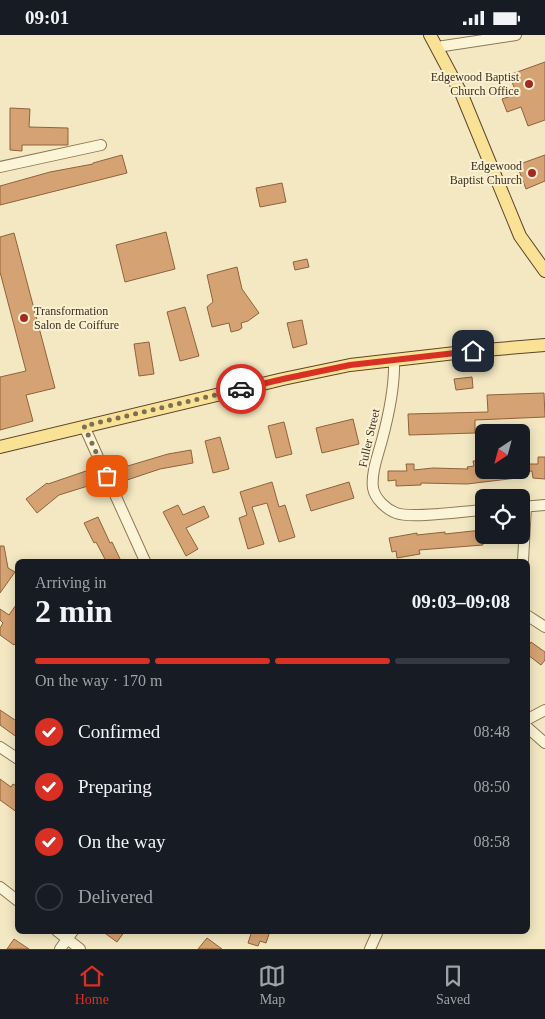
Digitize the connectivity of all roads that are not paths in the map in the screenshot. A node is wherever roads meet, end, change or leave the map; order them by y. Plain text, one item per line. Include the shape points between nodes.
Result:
1 (430, 35) edge
2 (516, 35) edge
3 (437, 47) junction
4 (101, 145) dead end
5 (0, 167) edge
6 (545, 271) edge
7 (545, 345) edge
8 (394, 360) junction
9 (84, 426) junction
10 (0, 447) edge
11 (545, 505) edge
12 (530, 506) edge
13 (475, 511) edge
14 (523, 544) edge
15 (145, 559) edge
16 (523, 559) edge
17 (530, 617) edge
18 (545, 627) edge
19 (545, 710) edge
20 (530, 718) edge
21 (530, 730) edge
22 (545, 743) edge
23 (0, 747) edge
24 (15, 757) edge
25 (0, 887) edge
26 (15, 899) edge
27 (377, 934) edge
28 (70, 935) edge
29 (60, 949) edge
30 (80, 949) edge
31 (370, 949) edge

1 - 3 main road
2 - 3 street
3 - 6 main road via 465,102 520,236
4 - 5 street
7 - 8 main road
8 - 9 main road via 283,379
8 - 13 street, Fuller Street via 395,375 373,489 382,505 397,513 422,515
9 - 10 main road
9 - 15 street
11 - 12 street
14 - 16 street
17 - 18 street
19 - 20 street
21 - 22 street
23 - 24 street
25 - 26 street
27 - 31 street
28 - 29 street
28 - 30 street

